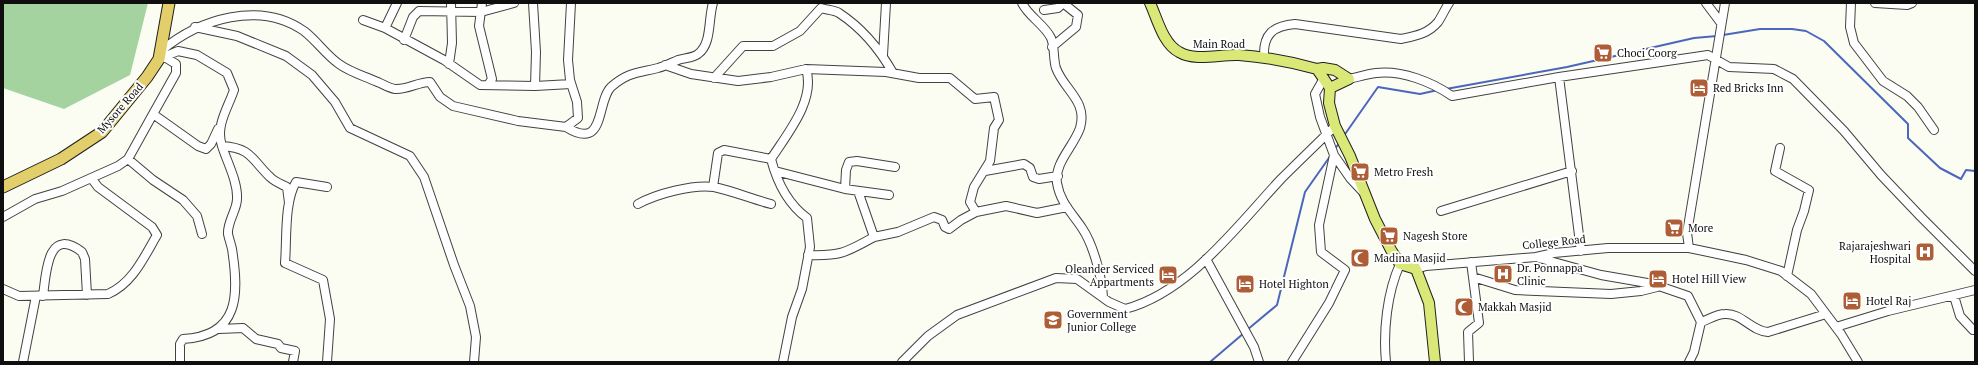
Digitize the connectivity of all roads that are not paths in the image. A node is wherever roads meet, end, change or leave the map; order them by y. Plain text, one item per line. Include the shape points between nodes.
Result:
1 (170, 3) edge
2 (397, 3) edge
3 (482, 3) edge
4 (514, 3) edge
5 (533, 3) edge
6 (571, 3) edge
7 (713, 3) edge
8 (886, 3) edge
9 (1022, 3) edge
10 (1150, 3) edge
11 (1449, 3) edge
12 (1706, 3) edge
13 (1725, 3) edge
14 (1851, 3) edge
15 (1875, 3) edge
16 (1912, 3) edge
17 (451, 7) edge
18 (1044, 10) dead end
19 (481, 12) junction
20 (363, 20) dead end
21 (1720, 23) junction
22 (195, 27) junction
23 (385, 28) junction
24 (404, 40) junction
25 (1052, 47) junction
26 (883, 55) junction
27 (161, 56) junction
28 (1264, 57) junction
29 (1715, 61) junction
30 (448, 64) junction
31 (665, 66) junction
32 (806, 68) junction
33 (1317, 69) junction
34 (893, 73) junction
35 (1559, 77) junction
36 (714, 78) junction
37 (1324, 78) junction
38 (1349, 79) junction
39 (571, 84) junction
40 (488, 85) junction
41 (535, 86) junction
42 (1330, 88) junction
43 (153, 114) junction
44 (220, 123) junction
45 (1335, 126) junction
46 (566, 127) junction
47 (1934, 130) dead end
48 (1326, 135) junction
49 (222, 146) junction
50 (1780, 148) dead end
51 (1334, 155) junction
52 (128, 159) junction
53 (771, 160) junction
54 (895, 167) dead end
55 (775, 171) junction
56 (985, 171) junction
57 (1572, 171) junction
58 (1058, 176) junction
59 (92, 179) junction
60 (3, 187) edge
61 (327, 187) dead end
62 (713, 187) junction
63 (845, 189) junction
64 (858, 191) junction
65 (1365, 193) junction
66 (889, 195) dead end
67 (289, 203) junction
68 (638, 204) dead end
69 (771, 204) dead end
70 (1066, 207) junction
71 (1441, 211) dead end
72 (976, 212) junction
73 (3, 217) edge
74 (202, 234) dead end
75 (874, 237) junction
76 (1689, 248) junction
77 (1582, 251) junction
78 (808, 255) junction
79 (1536, 257) junction
80 (1206, 259) junction
81 (1471, 262) junction
82 (1400, 264) junction
83 (1416, 269) junction
84 (1975, 271) edge
85 (1787, 276) junction
86 (1473, 277) junction
87 (1659, 286) junction
88 (3, 289) edge
89 (1975, 290) edge
90 (87, 295) junction
91 (39, 296) junction
92 (1954, 296) junction
93 (1103, 297) junction
94 (1826, 314) junction
95 (1700, 322) junction
96 (1836, 327) junction
97 (219, 329) junction
98 (1975, 329) edge
99 (23, 362) edge
100 (180, 362) edge
101 (294, 362) edge
102 (327, 362) edge
103 (474, 362) edge
104 (783, 362) edge
105 (902, 362) edge
106 (1259, 362) edge
107 (1292, 362) edge
108 (1386, 362) edge
109 (1436, 362) edge
110 (1469, 362) edge
111 (1689, 362) edge
112 (1858, 362) edge

1 - 27 highway, Mysore Road
2 - 23 street
3 - 19 street
4 - 19 street
5 - 41 street
6 - 39 street via 568,60
7 - 31 street via 706,45 698,55
8 - 26 street
9 - 25 street via 1051,39
10 - 28 main road, Main Road via 1171,46 1179,52 1198,57
11 - 28 street via 1429,30 1417,36 1401,39 1295,24 1279,25 1263,46
12 - 21 street
13 - 21 street
14 - 47 street via 1850,27 1854,43 1883,81 1907,96
15 - 16 street
17 - 19 street
17 - 24 street via 419,10 413,17
17 - 30 street via 452,43
18 - 25 street via 1058,8 1063,3 1078,15 1076,26
19 - 40 street via 479,26 492,79
20 - 23 street
21 - 29 street
22 - 27 street via 175,39
22 - 46 street via 227,16 250,12 282,18 304,31 340,65 394,89 430,82 440,97 453,106 518,121
22 - 103 street via 237,36 286,56 312,74 335,102 350,128 410,156 424,177 470,306 476,338
23 - 24 street
24 - 30 street
25 - 58 street via 1059,75 1076,97 1082,112 1080,128 1059,168
26 - 34 street
26 - 36 street via 868,37 838,12 821,8 800,31 773,46 743,46
27 - 43 street via 176,64 176,73
27 - 44 street via 178,51 197,56 227,73 234,90
27 - 60 highway, Mysore Road via 102,132 61,160
28 - 33 main road, Main Road
29 - 35 street via 1708,55
29 - 76 street via 1687,233
29 - 84 street via 1729,67 1754,66 1774,69 1793,79 1844,131 1881,175
30 - 40 street via 480,85
31 - 36 street
31 - 46 street via 627,75 610,89 594,129 584,134
32 - 34 street
32 - 36 street via 738,82
32 - 53 street via 809,80 802,108
33 - 37 main road
33 - 38 main road, Main Road via 1334,70
34 - 56 street via 919,78 950,78 975,99 994,97 999,120 994,128 990,161
35 - 38 street via 1452,96 1428,82 1407,76 1377,73
35 - 57 street
37 - 42 main road
37 - 48 street via 1315,94
38 - 42 main road
39 - 41 street
39 - 46 street via 577,102 578,118
40 - 41 street
42 - 45 main road via 1329,103
43 - 44 street via 206,149 212,144
43 - 52 street
44 - 49 street
45 - 48 street
45 - 65 main road
48 - 51 street
48 - 80 street
49 - 67 street via 237,147 250,154 272,179 287,187
49 - 97 street via 238,196 228,233 235,274 233,309 228,320
50 - 85 street via 1775,171 1809,190
51 - 65 street via 1350,178
51 - 107 street via 1319,225 1322,252 1345,270 1329,303
52 - 59 street
52 - 74 street via 183,200 197,216
53 - 55 street
53 - 62 street via 724,150 718,153
54 - 63 street via 849,162
55 - 63 street
55 - 78 street via 795,209 807,218 810,247
56 - 58 street via 1024,164 1030,168 1032,177 1039,179
56 - 72 street via 974,187 970,202
57 - 71 street
57 - 77 street
58 - 70 street via 1061,198
59 - 73 street via 35,199
59 - 90 street via 98,187 152,227 157,235 134,273 118,290 108,294
61 - 67 street via 296,182
62 - 68 street via 653,195
62 - 69 street
63 - 64 street
64 - 66 street
64 - 75 street
65 - 82 main road
67 - 102 street via 285,263 323,280 330,319
70 - 72 street via 1037,213 1006,206
70 - 93 street via 1083,228 1103,285
72 - 75 street via 949,229 942,220 934,217 898,232
75 - 78 street via 846,253 832,256
76 - 77 street, College Road via 1608,248
76 - 85 street, College Road via 1746,260 1781,271
77 - 79 street, College Road
78 - 104 street
79 - 81 street, College Road
79 - 87 street via 1601,275
80 - 93 street via 1165,292 1142,304 1125,309
80 - 106 street via 1254,347
81 - 83 street, College Road
81 - 86 street
82 - 83 main road, College Road
82 - 108 street via 1388,311
83 - 109 main road via 1429,303
85 - 94 street, College Road via 1811,294
86 - 87 street via 1515,290 1586,294 1641,291
86 - 110 street via 1479,323 1468,332
87 - 95 street via 1688,296
88 - 91 street via 19,296
89 - 92 street
90 - 91 street
90 - 91 street via 85,259 82,252 69,245 56,247 50,253
91 - 99 street
92 - 96 street via 1888,311
92 - 98 street via 1960,316 1973,330
93 - 105 street via 1077,279 1056,278 957,315 928,336
94 - 95 street via 1768,332 1759,330 1732,314 1721,314
94 - 96 street, College Road
95 - 111 street via 1694,352
96 - 112 street, College Road
97 - 100 street via 195,339 183,339 180,344
97 - 101 street via 243,328 256,339 295,351

